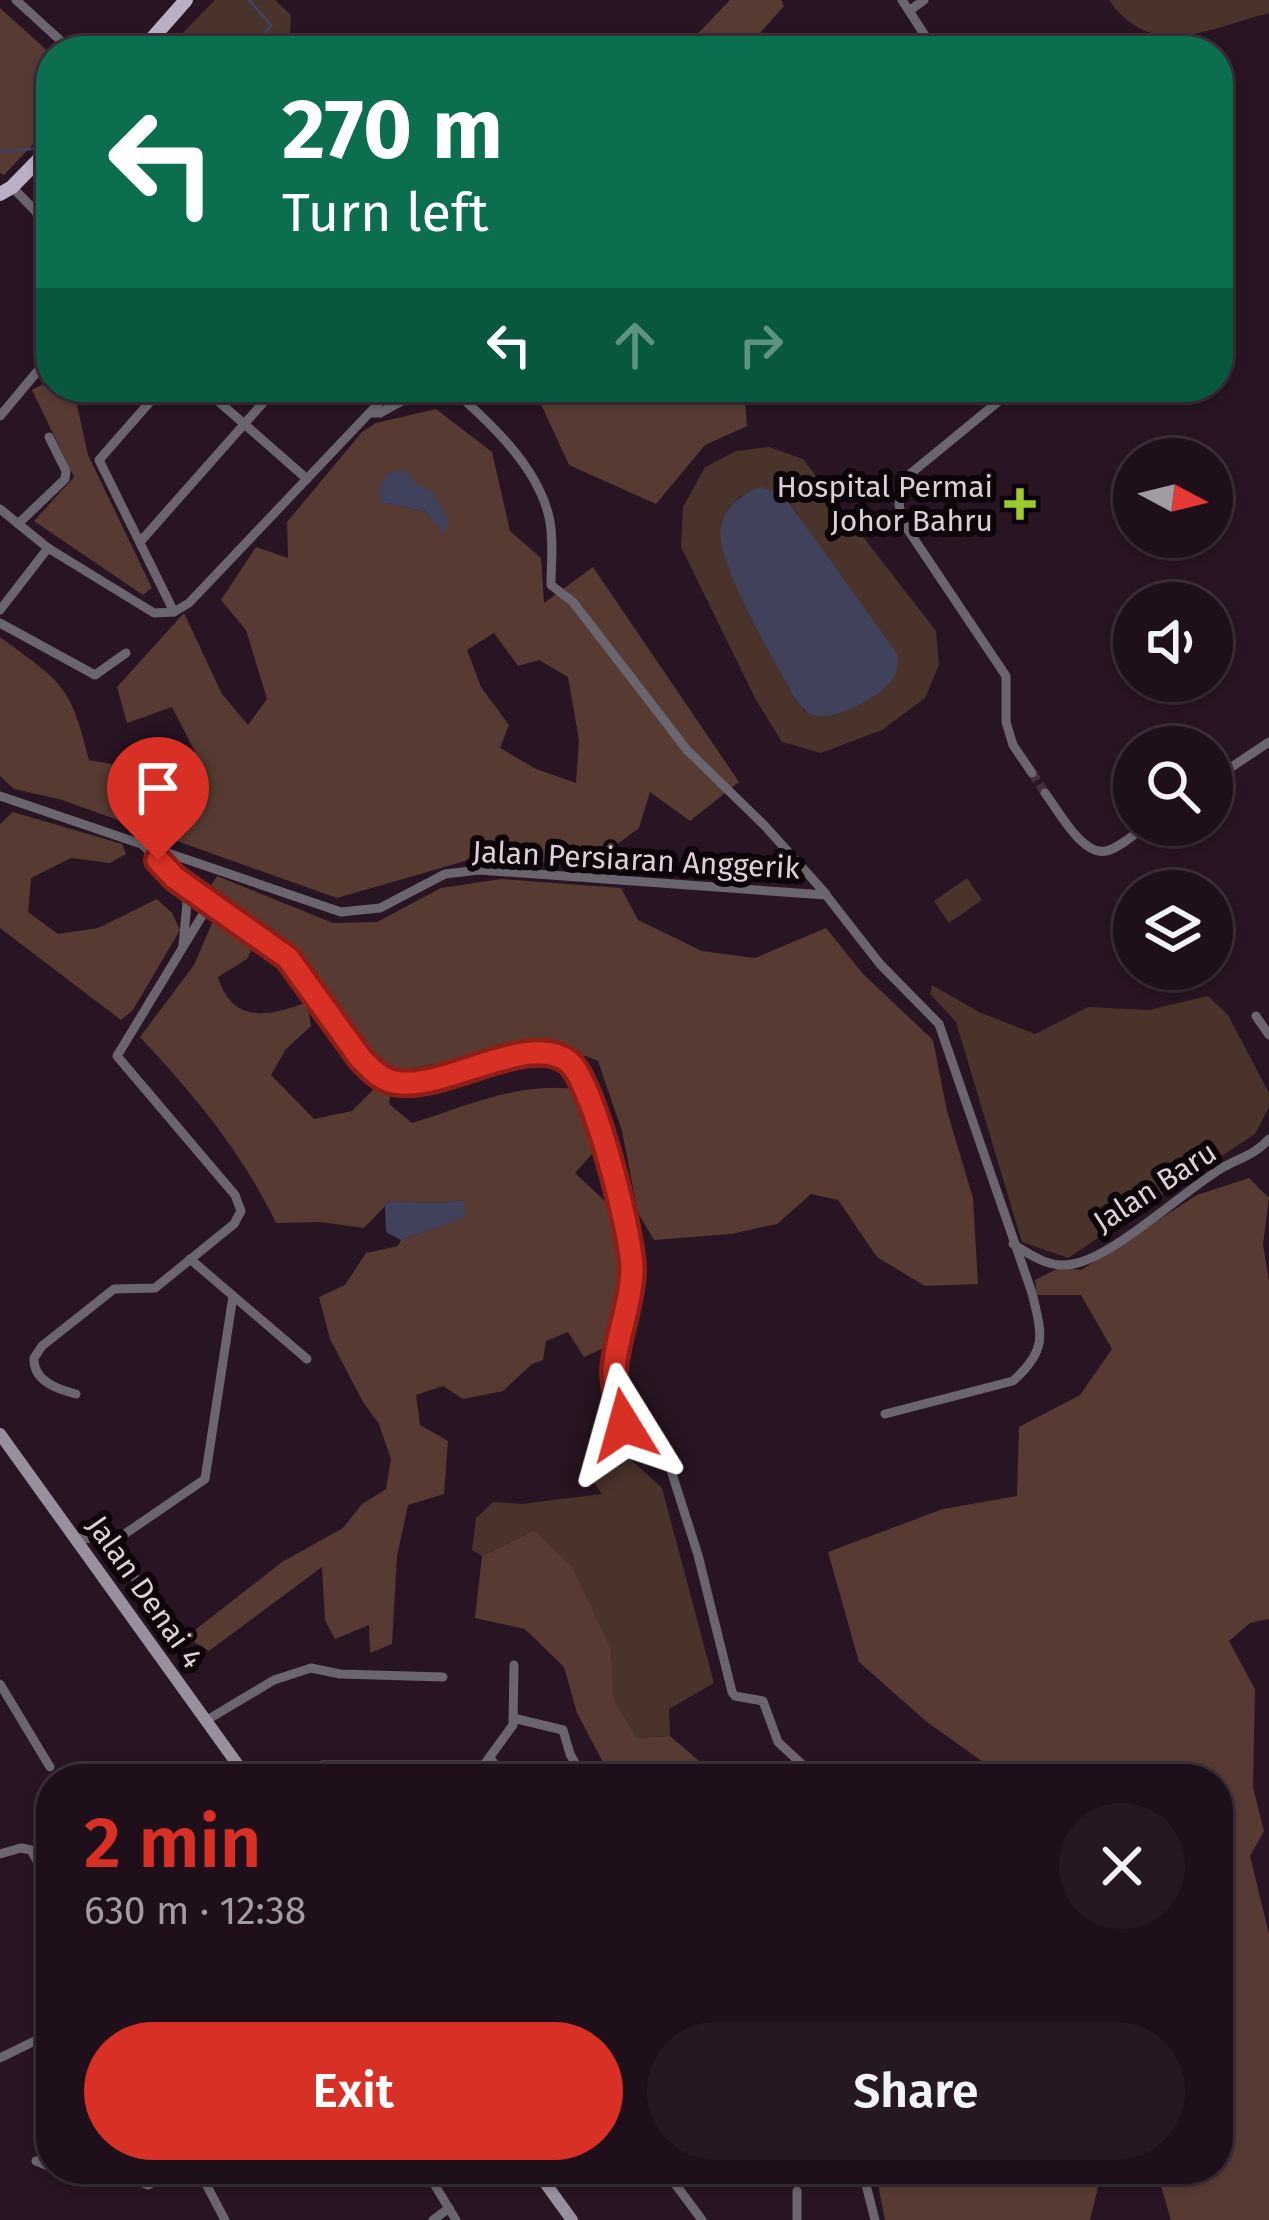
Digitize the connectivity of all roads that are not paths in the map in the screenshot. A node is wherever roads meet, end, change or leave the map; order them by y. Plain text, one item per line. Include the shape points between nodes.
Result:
1 (16, 0) edge
2 (186, 0) edge
3 (902, 0) edge
4 (924, 0) edge
5 (908, 11) junction
6 (56, 36) edge
7 (154, 36) edge
8 (925, 36) edge
9 (36, 162) edge
10 (6, 191) edge
11 (36, 214) edge
12 (36, 374) edge
13 (150, 402) edge
14 (217, 402) edge
15 (264, 402) edge
16 (380, 402) edge
17 (400, 402) edge
18 (467, 402) edge
19 (998, 402) edge
20 (370, 413) junction
21 (0, 416) edge
22 (242, 426) junction
23 (49, 437) dead end
24 (307, 479) junction
25 (0, 509) edge
26 (18, 524) junction
27 (140, 542) junction
28 (48, 548) junction
29 (0, 610) edge
30 (174, 612) junction
31 (0, 622) edge
32 (126, 652) dead end
33 (1269, 742) edge
34 (1233, 766) edge
35 (1032, 773) tunnel mouth
36 (1046, 794) tunnel mouth
37 (0, 796) edge
38 (140, 842) junction
39 (1118, 846) edge
40 (182, 882) junction
41 (826, 895) junction
42 (211, 901) junction
43 (182, 951) junction
44 (1256, 1016) dead end
45 (1269, 1035) edge
46 (1269, 1139) edge
47 (1012, 1244) junction
48 (190, 1259) junction
49 (233, 1296) junction
50 (307, 1358) dead end
51 (76, 1394) dead end
52 (885, 1414) dead end
53 (0, 1434) edge
54 (79, 1538) junction
55 (110, 1544) junction
56 (140, 1585) dead end
57 (514, 1665) dead end
58 (443, 1677) dead end
59 (0, 1684) edge
60 (513, 1718) junction
61 (207, 1720) junction
62 (487, 1761) junction
63 (48, 1764) edge
64 (240, 1764) edge
65 (364, 1764) edge
66 (486, 1764) edge
67 (490, 1764) edge
68 (576, 1764) edge
69 (802, 1764) edge
70 (0, 1854) edge
71 (36, 1859) edge
72 (36, 2040) edge
73 (0, 2058) edge
74 (206, 2184) edge
75 (434, 2184) edge
76 (546, 2184) edge
77 (675, 2184) edge
78 (866, 2184) edge
79 (797, 2191) dead end
80 (449, 2208) junction
81 (225, 2220) edge
82 (433, 2220) edge
83 (456, 2220) edge
84 (572, 2220) edge
85 (702, 2220) edge
86 (796, 2220) edge
87 (875, 2220) edge

1 - 6 street
2 - 7 main road
3 - 5 street
4 - 5 street
5 - 8 street
9 - 10 main road
10 - 11 street
12 - 21 street
13 - 27 street via 99,460
14 - 22 street
15 - 22 street
16 - 20 street
17 - 20 street
18 - 41 street via 538,487 549,517 551,585 573,602 687,750
19 - 35 street via 910,473 899,504 902,521 1006,676 1006,722
20 - 24 street
22 - 24 street
22 - 27 street
23 - 26 street via 64,479
24 - 30 street
25 - 26 street
26 - 28 street
27 - 30 street
28 - 29 street
28 - 30 street via 154,613
31 - 32 street via 95,675
33 - 34 street
36 - 39 street via 1085,845 1097,852
37 - 38 street, Jalan Persiaran Anggerik
38 - 40 street
38 - 41 street, Jalan Persiaran Anggerik via 341,912 380,908 445,874 479,871
40 - 42 street
40 - 43 street
41 - 47 street, Jalan Persiaran Anggerik via 940,1024
42 - 43 street
42 - 69 street via 288,958 361,1059 394,1082 542,1052 577,1073 629,1236 632,1271 614,1370 624,1425 668,1461 732,1692 763,1701 778,1742
43 - 48 street via 117,1056 240,1206 234,1224
44 - 45 street
46 - 47 street, Jalan Baru via 1073,1264 1044,1263
47 - 52 street, Jalan Persiaran Anggerik via 1041,1328 1029,1366 1013,1381
48 - 49 street
48 - 51 street via 154,1288 108,1292 42,1346 37,1374
49 - 50 street
49 - 55 street via 206,1479
53 - 54 street, Jalan Denai 4
54 - 55 street
54 - 61 street, Jalan Denai 4
55 - 56 street
57 - 60 street
58 - 61 street via 311,1668
59 - 63 street
60 - 62 street
60 - 68 street via 563,1730
61 - 64 street, Jalan Denai 4
62 - 65 street
62 - 66 street
62 - 67 street
70 - 71 street via 21,1848
72 - 73 street
74 - 81 street
75 - 80 street
76 - 84 street
77 - 85 street
78 - 87 street
79 - 86 street
80 - 82 street
80 - 83 street

